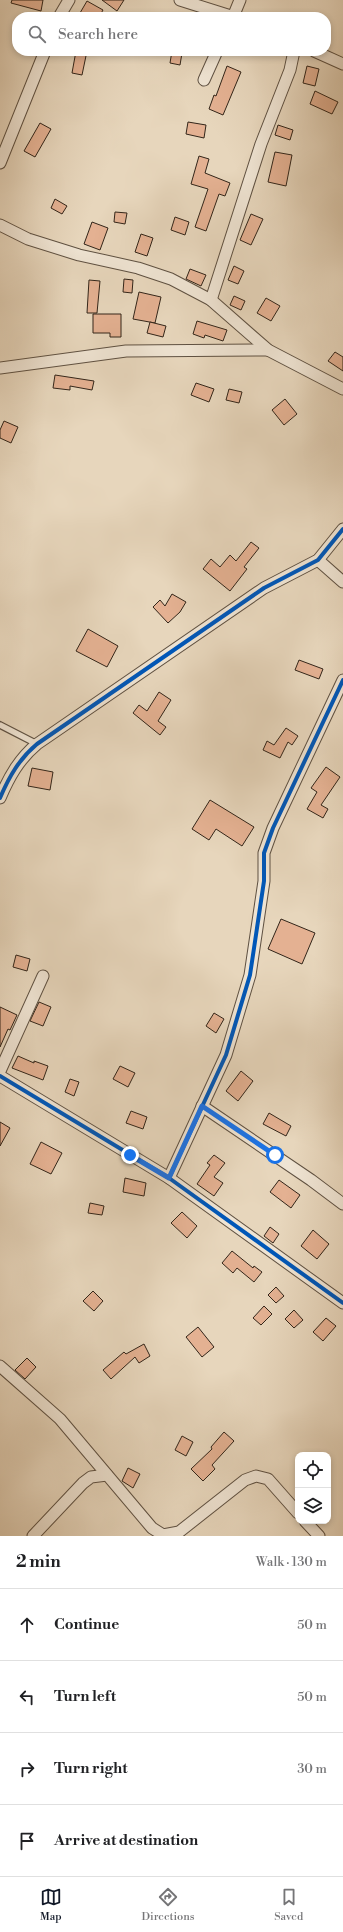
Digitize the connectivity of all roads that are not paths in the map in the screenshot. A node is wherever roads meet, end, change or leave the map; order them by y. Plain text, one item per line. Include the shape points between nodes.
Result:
1 (69, 0) edge
2 (180, 0) edge
3 (240, 0) edge
4 (62, 12) edge
5 (217, 12) edge
6 (235, 12) edge
7 (43, 56) edge
8 (215, 56) edge
9 (293, 56) edge
10 (325, 56) edge
11 (343, 64) edge
12 (204, 80) dead end
13 (0, 163) edge
14 (0, 225) edge
15 (211, 300) junction
16 (268, 350) junction
17 (0, 368) edge
18 (343, 389) edge
19 (343, 529) edge
20 (318, 560) junction
21 (343, 582) edge
22 (343, 680) edge
23 (0, 725) edge
24 (37, 744) junction
25 (0, 798) edge
26 (43, 976) dead end
27 (0, 1071) edge
28 (0, 1076) edge
29 (202, 1106) junction
30 (169, 1178) junction
31 (343, 1204) edge
32 (343, 1303) edge
33 (0, 1366) edge
34 (107, 1475) junction
35 (295, 1510) edge
36 (308, 1524) edge
37 (33, 1536) edge
38 (319, 1536) edge

1 - 4 street
2 - 5 street
3 - 6 street
7 - 13 street
8 - 12 street
9 - 15 street via 290,70 261,144
10 - 11 street
14 - 15 street via 28,238 79,255 138,268 171,279
15 - 16 street
16 - 17 street via 126,351
16 - 18 street
19 - 20 street
20 - 21 street
20 - 24 street via 264,588
22 - 29 street via 273,828 264,853 264,880 250,974 226,1055
23 - 24 lane
24 - 25 street via 26,753 9,776
26 - 27 street
28 - 30 street
29 - 30 street
29 - 31 street
30 - 32 street
33 - 34 street via 60,1419
34 - 35 street via 152,1528 163,1535 179,1532 245,1480 256,1476 268,1479
34 - 37 street via 91,1477 82,1483
36 - 38 street

